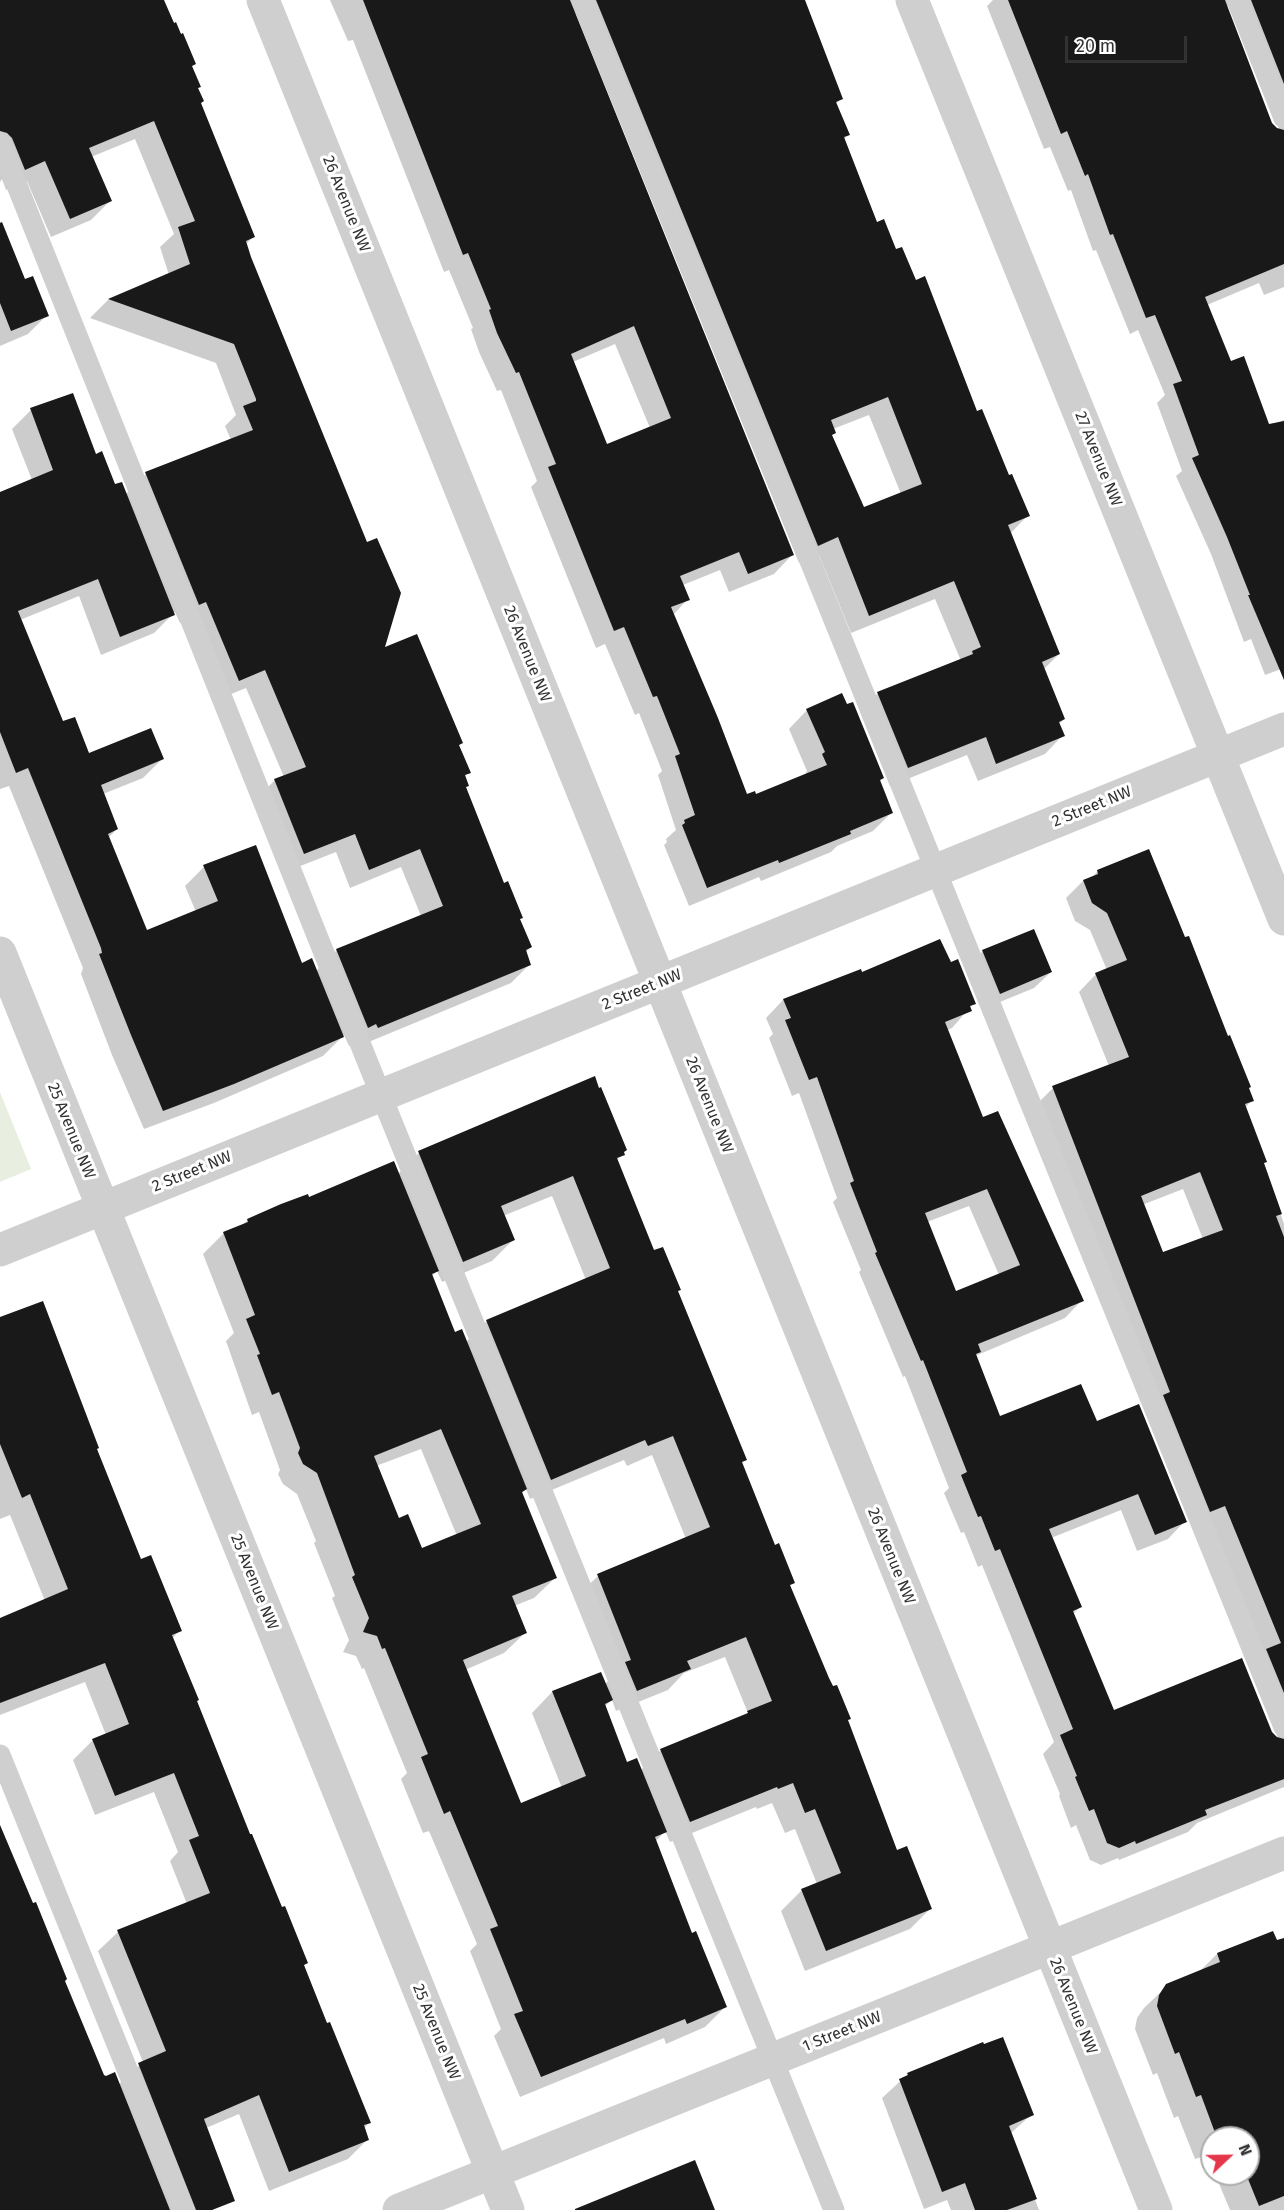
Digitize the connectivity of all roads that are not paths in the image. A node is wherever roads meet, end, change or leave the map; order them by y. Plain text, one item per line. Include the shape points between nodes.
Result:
1 (263, 0) edge
2 (582, 0) edge
3 (912, 0) edge
4 (1237, 0) edge
5 (1284, 118) edge
6 (0, 143) edge
7 (1284, 729) edge
8 (1219, 755) junction
9 (936, 870) junction
10 (1284, 919) edge
11 (0, 953) edge
12 (660, 982) junction
13 (381, 1095) junction
14 (103, 1209) junction
15 (0, 1250) edge
16 (1284, 1727) edge
17 (0, 1755) edge
18 (1284, 1853) edge
19 (1050, 1948) junction
20 (772, 2060) junction
21 (493, 2172) junction
22 (184, 2210) edge
23 (399, 2210) edge
24 (508, 2210) edge
25 (834, 2210) edge
26 (1156, 2210) edge

1 - 12 street, 26 Avenue NW
2 - 9 lane
3 - 8 street, 27 Avenue NW
4 - 5 lane
6 - 13 lane
7 - 8 street, 2 Street NW
8 - 9 street, 2 Street NW
8 - 10 street, 27 Avenue NW
9 - 12 street, 2 Street NW
9 - 16 lane
11 - 14 street, 25 Avenue NW
12 - 13 street, 2 Street NW
12 - 19 street, 26 Avenue NW
13 - 14 street, 2 Street NW
13 - 20 lane
14 - 15 street, 2 Street NW
14 - 21 street, 25 Avenue NW
17 - 22 lane
18 - 19 street, 1 Street NW
19 - 20 street, 1 Street NW
19 - 26 street, 26 Avenue NW
20 - 21 street, 1 Street NW
20 - 25 lane
21 - 23 street, 1 Street NW
21 - 24 street, 25 Avenue NW

